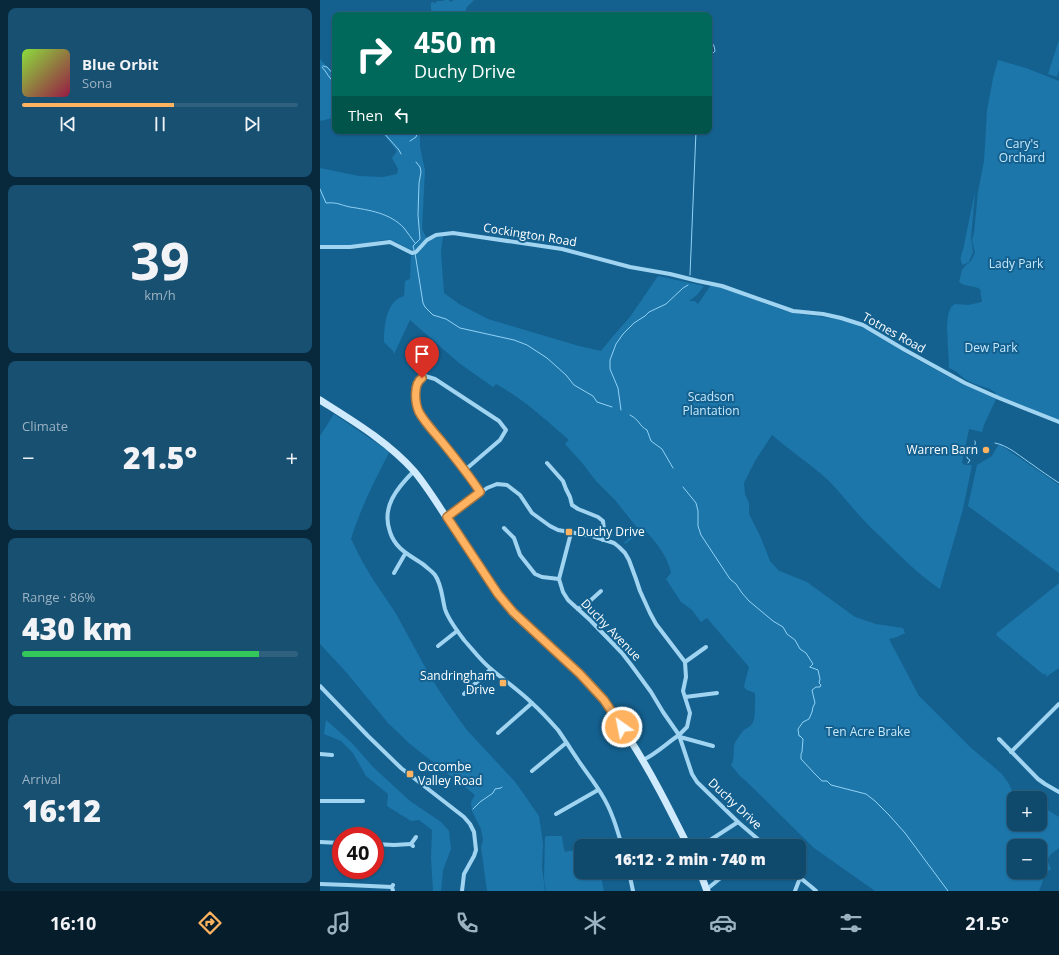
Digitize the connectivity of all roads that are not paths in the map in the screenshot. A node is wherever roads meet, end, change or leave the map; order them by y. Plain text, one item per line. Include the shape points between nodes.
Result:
1 (320, 246) edge
2 (688, 279) joint
3 (320, 400) edge
4 (1059, 422) edge
5 (547, 463) dead end
6 (465, 470) junction
7 (414, 471) junction
8 (480, 492) junction
9 (447, 517) junction
10 (504, 528) dead end
11 (572, 533) junction
12 (603, 540) junction
13 (405, 554) junction
14 (394, 573) dead end
15 (559, 579) junction
16 (601, 591) dead end
17 (578, 609) junction
18 (458, 631) junction
19 (438, 646) dead end
20 (706, 647) dead end
21 (685, 662) junction
22 (491, 669) junction
23 (320, 686) edge
24 (717, 693) dead end
25 (464, 694) dead end
26 (685, 697) junction
27 (532, 703) junction
28 (1059, 704) edge
29 (498, 733) dead end
30 (680, 736) junction
31 (999, 739) dead end
32 (566, 743) junction
33 (713, 746) dead end
34 (1011, 752) junction
35 (320, 754) edge
36 (332, 755) dead end
37 (643, 760) junction
38 (532, 771) dead end
39 (598, 790) junction
40 (1059, 792) edge
41 (320, 801) edge
42 (363, 801) dead end
43 (556, 814) dead end
44 (738, 822) junction
45 (416, 837) dead end
46 (620, 839) edge
47 (684, 839) edge
48 (712, 839) edge
49 (757, 839) edge
50 (320, 842) edge
51 (332, 843) edge
52 (384, 844) edge
53 (394, 845) junction
54 (398, 850) dead end
55 (630, 879) edge
56 (703, 879) edge
57 (720, 879) edge
58 (800, 879) edge
59 (801, 879) edge
60 (320, 884) edge
61 (393, 888) edge
62 (707, 890) edge
63 (462, 891) edge
64 (633, 891) edge
65 (795, 891) edge
66 (816, 891) edge

1 - 2 street, Cockington Road via 350,247 390,242 412,253 420,249 427,240 453,233 562,249
2 - 4 street, Totnes Road via 722,286 793,311 833,316 863,325 965,383
3 - 7 street via 378,438
5 - 12 street via 563,481 572,505 603,521
6 - 6 street via 419,412 416,389 419,380 425,376 434,379 499,421 506,430 500,440
6 - 8 street
7 - 9 street
7 - 13 street via 401,484 388,509 387,517 390,532
8 - 9 street
8 - 11 street via 497,484 507,485 520,495 532,513 558,530
9 - 37 street via 498,594 513,612 571,664 596,692
10 - 15 street via 514,538 520,555 535,574
11 - 12 street
11 - 15 street
12 - 21 street via 614,544 625,553 656,624
13 - 14 street
13 - 18 street via 434,573 439,581 445,611
15 - 17 street, Duchy Avenue via 568,600
16 - 17 street
17 - 30 street, Duchy Avenue via 622,653 652,692
18 - 19 street
18 - 22 street
20 - 21 street
21 - 26 street
22 - 25 street
22 - 27 street
23 - 63 street via 401,768 470,824 474,832 476,850 464,874
24 - 26 street
26 - 30 street via 690,713 687,727
27 - 29 street
27 - 32 street via 559,731
28 - 34 street
30 - 33 street
30 - 37 street
30 - 44 street, Duchy Drive via 697,782
31 - 34 street
32 - 38 street
32 - 39 street
34 - 40 street via 1038,779
35 - 36 street
37 - 47 street
39 - 43 street
39 - 46 street via 612,816
41 - 42 street
44 - 48 street
44 - 49 street, Duchy Drive
45 - 53 street via 412,845
50 - 51 street
52 - 53 street
53 - 54 street
55 - 64 street
56 - 62 street
57 - 62 street
58 - 65 street
59 - 66 street
60 - 61 street

